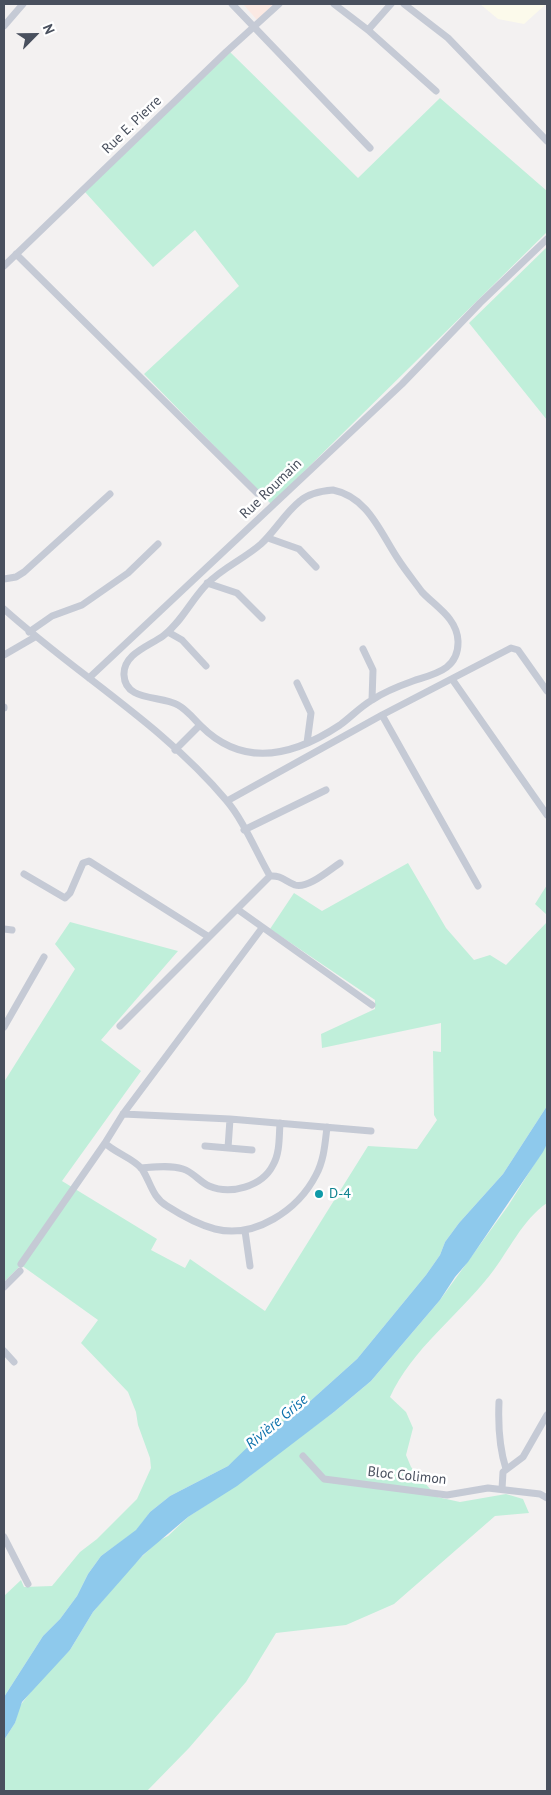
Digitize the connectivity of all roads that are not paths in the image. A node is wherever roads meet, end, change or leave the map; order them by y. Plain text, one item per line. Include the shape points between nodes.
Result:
1 (23, 4) edge
2 (232, 4) edge
3 (279, 4) edge
4 (334, 4) edge
5 (391, 4) edge
6 (404, 4) edge
7 (4, 26) edge
8 (255, 27) junction
9 (368, 30) junction
10 (436, 91) dead end
11 (547, 141) edge
12 (370, 148) dead end
13 (547, 239) edge
14 (16, 254) junction
15 (4, 266) edge
16 (257, 493) dead end
17 (110, 494) dead end
18 (268, 538) junction
19 (158, 544) dead end
20 (316, 567) dead end
21 (4, 579) edge
22 (208, 583) junction
23 (4, 609) edge
24 (262, 618) dead end
25 (168, 632) junction
26 (32, 634) junction
27 (363, 648) dead end
28 (4, 655) edge
29 (206, 666) dead end
30 (89, 678) junction
31 (452, 679) junction
32 (297, 683) dead end
33 (547, 691) edge
34 (372, 700) junction
35 (382, 715) junction
36 (200, 725) junction
37 (307, 743) junction
38 (175, 750) junction
39 (326, 790) dead end
40 (227, 801) junction
41 (547, 815) edge
42 (244, 830) junction
43 (340, 863) dead end
44 (24, 874) dead end
45 (270, 876) junction
46 (478, 886) dead end
47 (237, 909) junction
48 (4, 928) edge
49 (262, 928) junction
50 (12, 930) dead end
51 (208, 937) junction
52 (44, 957) dead end
53 (372, 1005) dead end
54 (4, 1026) edge
55 (120, 1026) dead end
56 (123, 1114) junction
57 (230, 1119) junction
58 (280, 1124) junction
59 (327, 1128) junction
60 (371, 1131) dead end
61 (105, 1143) junction
62 (205, 1146) dead end
63 (228, 1148) junction
64 (252, 1150) dead end
65 (141, 1168) junction
66 (245, 1231) junction
67 (250, 1266) dead end
68 (4, 1287) edge
69 (4, 1351) edge
70 (14, 1362) dead end
71 (498, 1402) dead end
72 (547, 1416) edge
73 (303, 1456) dead end
74 (506, 1469) junction
75 (502, 1490) junction
76 (547, 1498) edge
77 (4, 1537) edge
78 (28, 1584) dead end

1 - 7 street
2 - 8 street
3 - 8 street, Rue E. Pierre
4 - 9 street
5 - 9 street
6 - 11 street via 448,38
8 - 12 street
8 - 14 street, Rue E. Pierre
9 - 10 street
13 - 30 street, Rue Roumain via 402,384
14 - 15 street, Rue E. Pierre
14 - 16 street
17 - 21 street via 24,572
18 - 20 street via 300,549
18 - 22 street
18 - 34 street via 300,500 321,491 344,492 364,507 404,568 453,622 458,642 448,667 441,673
19 - 26 street via 128,573 82,605 52,616
22 - 24 street via 237,593
22 - 25 street
23 - 26 street
25 - 29 street via 182,640
25 - 36 street via 130,659 125,667 127,686 133,692 177,704
26 - 28 street
26 - 30 street
27 - 34 street via 373,670
30 - 38 street
31 - 33 street via 515,648
31 - 35 street
31 - 41 street
32 - 37 street via 311,714
34 - 37 street
35 - 40 street
35 - 46 street
36 - 37 street via 222,744 242,751 278,752
36 - 38 street
38 - 40 street
39 - 42 street
40 - 42 street
42 - 45 street
43 - 45 street via 304,885 291,883 281,876
44 - 51 street via 65,898 83,863 89,861
45 - 47 street
47 - 49 street
47 - 51 street
48 - 50 street
49 - 53 street
49 - 56 street
51 - 55 street
52 - 54 street
56 - 57 street
56 - 61 street
57 - 58 street
57 - 63 street
58 - 59 street
58 - 65 street via 278,1153 273,1166 263,1177 240,1189 208,1186 183,1169
59 - 60 street
59 - 66 street via 323,1156 309,1186 279,1215
61 - 65 street
61 - 68 street
62 - 63 street
63 - 64 street
65 - 66 street via 154,1195 168,1207 214,1229
66 - 67 street
69 - 70 street
71 - 74 street via 501,1454
72 - 74 street via 523,1457
73 - 75 street, Bloc Colimon via 324,1479 447,1495 488,1488
74 - 75 street via 502,1476
75 - 76 street, Bloc Colimon via 540,1494
77 - 78 street

